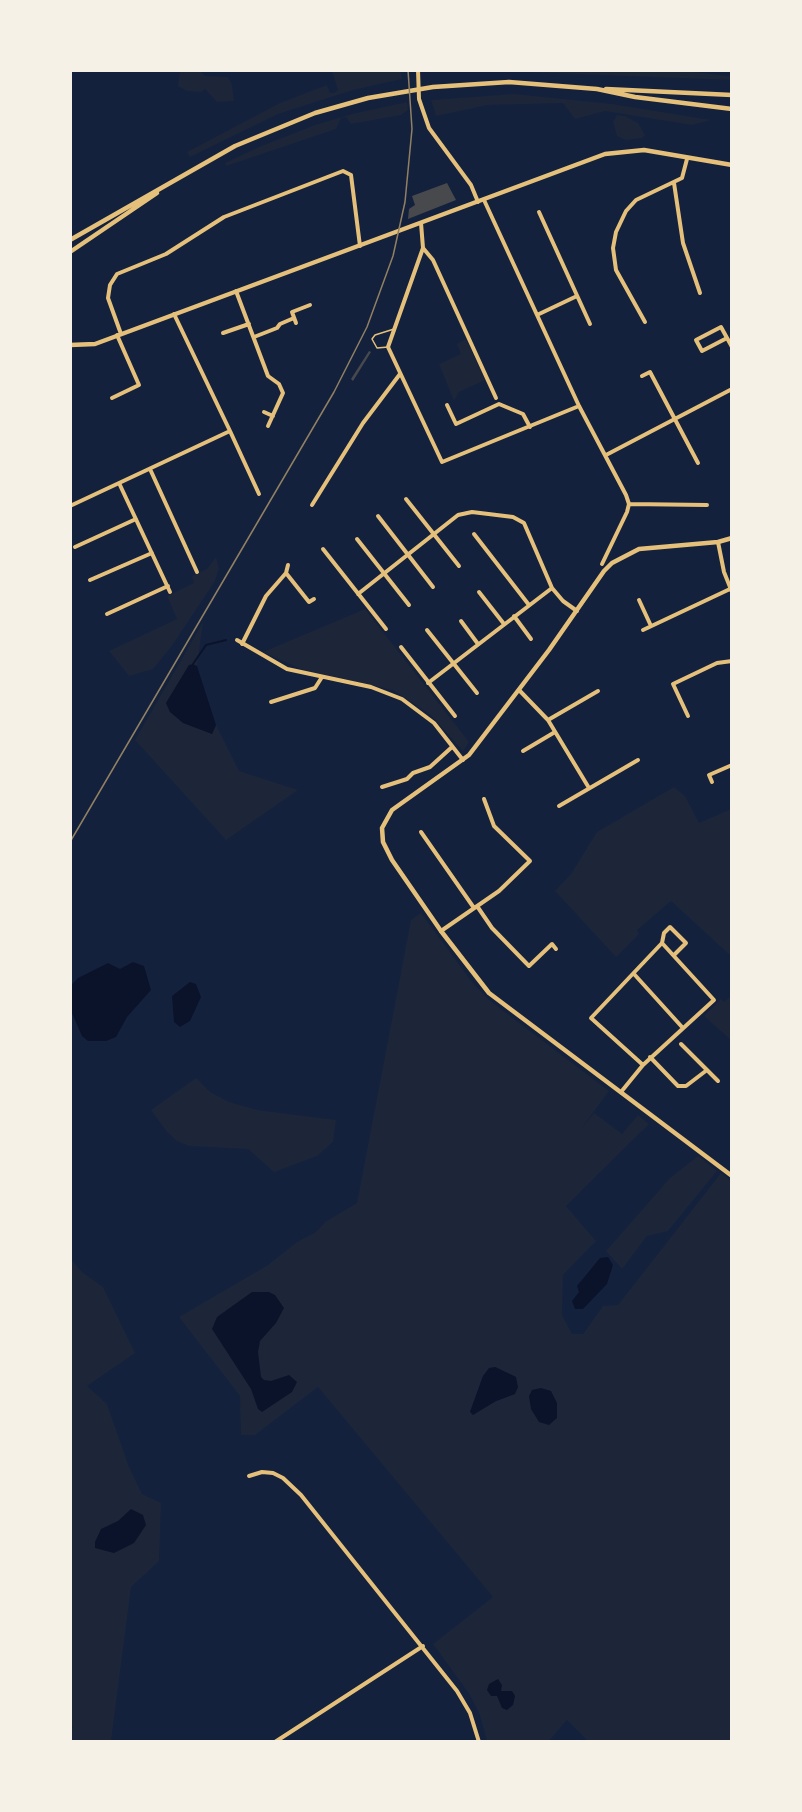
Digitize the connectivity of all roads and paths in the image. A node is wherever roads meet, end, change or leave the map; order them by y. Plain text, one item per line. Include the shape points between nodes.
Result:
1 (418, 70) edge
2 (597, 89) junction
3 (732, 95) edge
4 (732, 109) edge
5 (687, 159) junction
6 (732, 165) edge
7 (182, 176) junction
8 (674, 183) junction
9 (481, 201) junction
10 (539, 212) dead end
11 (421, 223) junction
12 (70, 240) edge
13 (360, 246) junction
14 (423, 248) junction
15 (70, 252) edge
16 (236, 291) junction
17 (700, 293) dead end
18 (577, 296) junction
19 (310, 305) dead end
20 (174, 314) junction
21 (537, 315) junction
22 (645, 322) dead end
23 (249, 324) junction
24 (590, 324) dead end
25 (395, 329) junction
26 (223, 333) dead end
27 (119, 335) junction
28 (254, 337) junction
29 (727, 338) junction
30 (70, 345) edge
31 (388, 347) junction
32 (732, 347) edge
33 (400, 374) junction
34 (642, 376) dead end
35 (732, 389) edge
36 (112, 398) dead end
37 (496, 398) dead end
38 (447, 405) dead end
39 (579, 406) junction
40 (264, 412) dead end
41 (273, 416) junction
42 (675, 419) junction
43 (268, 426) dead end
44 (531, 427) junction
45 (230, 431) junction
46 (606, 455) junction
47 (698, 463) dead end
48 (150, 469) junction
49 (119, 483) junction
50 (259, 494) dead end
51 (406, 499) dead end
52 (629, 504) junction
53 (312, 505) dead end
54 (707, 505) dead end
55 (70, 506) edge
56 (378, 516) dead end
57 (136, 519) junction
58 (434, 534) junction
59 (474, 534) dead end
60 (732, 538) edge
61 (357, 539) dead end
62 (718, 542) junction
63 (75, 547) dead end
64 (323, 549) dead end
65 (152, 553) junction
66 (408, 554) junction
67 (602, 564) dead end
68 (288, 565) dead end
69 (459, 566) dead end
70 (197, 572) dead end
71 (286, 573) junction
72 (384, 573) junction
73 (90, 580) dead end
74 (168, 586) junction
75 (433, 587) dead end
76 (552, 588) junction
77 (731, 591) edge
78 (170, 592) dead end
79 (479, 592) dead end
80 (358, 594) junction
81 (314, 599) dead end
82 (639, 600) dead end
83 (529, 604) junction
84 (408, 605) dead end
85 (578, 611) junction
86 (107, 614) dead end
87 (514, 616) junction
88 (461, 621) dead end
89 (504, 624) junction
90 (651, 626) junction
91 (386, 629) dead end
92 (428, 630) dead end
93 (643, 630) dead end
94 (531, 639) dead end
95 (237, 640) dead end
96 (242, 644) junction
97 (478, 644) junction
98 (401, 647) dead end
99 (732, 661) edge
100 (453, 663) junction
101 (322, 677) junction
102 (428, 683) junction
103 (519, 690) junction
104 (598, 691) dead end
105 (477, 693) dead end
106 (271, 702) dead end
107 (688, 716) dead end
108 (454, 717) dead end
109 (548, 720) junction
110 (555, 732) junction
111 (452, 747) junction
112 (523, 751) dead end
113 (638, 760) dead end
114 (463, 761) junction
115 (732, 765) edge
116 (712, 782) dead end
117 (382, 787) dead end
118 (589, 788) junction
119 (484, 799) dead end
120 (560, 806) dead end
121 (421, 832) dead end
122 (475, 907) junction
123 (441, 931) junction
124 (662, 943) junction
125 (556, 949) dead end
126 (674, 955) junction
127 (634, 974) junction
128 (682, 1027) junction
129 (681, 1044) dead end
130 (650, 1058) junction
131 (643, 1065) junction
132 (707, 1070) junction
133 (718, 1081) dead end
134 (621, 1092) junction
135 (732, 1176) edge
136 (249, 1476) dead end
137 (423, 1646) junction
138 (275, 1742) edge
139 (479, 1742) edge

1 - 9 street via 419,99 426,122
2 - 3 street
2 - 4 street
2 - 7 street via 509,82 395,93 287,123
5 - 6 street
5 - 8 street via 684,173
5 - 9 street via 644,150 605,154
7 - 12 street
7 - 15 street
8 - 17 street via 683,243
8 - 22 street via 631,205 614,241 616,270
9 - 11 street
9 - 21 street
10 - 18 street
11 - 13 street
11 - 14 street
13 - 16 street
13 - 27 street via 351,175 343,171 224,217 166,254 117,274 108,297
14 - 25 street
14 - 37 street via 433,260
16 - 20 street
16 - 23 street
18 - 21 street
18 - 24 street
19 - 28 street via 292,312 295,320
20 - 27 street
20 - 45 street
21 - 39 street
23 - 26 street
23 - 28 street
25 - 31 street
25 - 31 lane via 372,339 377,348
27 - 30 street via 87,346
27 - 36 street via 140,386
28 - 41 street via 268,376 283,393
29 - 29 street via 702,351 696,340 721,327
29 - 32 street
31 - 33 street
33 - 44 street via 442,462
33 - 53 street via 363,423
34 - 42 street via 651,372
35 - 42 street
38 - 44 street via 456,424 499,404 523,414
39 - 44 street
39 - 46 street
40 - 41 street
41 - 43 street
42 - 46 street
42 - 47 street
45 - 48 street
45 - 50 street
46 - 52 street
48 - 49 street
48 - 70 street
49 - 55 street
49 - 57 street
51 - 58 street
52 - 54 street
52 - 67 street
56 - 66 street
57 - 63 street
57 - 65 street
58 - 66 street
58 - 69 street
58 - 76 street via 464,513 519,519 528,529
59 - 83 street
60 - 62 street
61 - 72 street
62 - 77 street
62 - 85 street via 655,546 623,555 604,572
64 - 80 street
65 - 73 street
65 - 74 street
66 - 72 street
66 - 75 street
68 - 71 street
71 - 81 street via 309,602
71 - 96 street via 266,596
72 - 80 street
72 - 84 street
74 - 78 street
74 - 86 street
76 - 83 street
76 - 85 street
77 - 90 street
79 - 89 street
80 - 91 street
82 - 90 street
83 - 87 street
85 - 103 street
87 - 89 street
87 - 94 street
88 - 97 street
89 - 97 street
90 - 93 street
92 - 100 street
95 - 96 street
96 - 101 street via 287,669
97 - 100 street
98 - 102 street
99 - 107 street via 717,663 673,684
100 - 102 street
100 - 105 street
101 - 106 street via 315,688
101 - 111 street via 371,687 402,699 434,723
102 - 108 street
103 - 109 street
103 - 114 street
104 - 109 street
109 - 110 street
110 - 112 street
110 - 118 street
111 - 114 street
111 - 117 street via 429,767
113 - 118 street
114 - 123 street via 399,804 382,828 383,842 392,860
115 - 116 street via 709,775
118 - 120 street
119 - 122 street via 494,826 530,861 499,891
121 - 122 street
122 - 123 street
122 - 125 street via 529,966 552,944
123 - 134 street via 489,993
124 - 126 street
124 - 126 street via 670,927 686,943
124 - 127 street
126 - 128 street via 714,1000
127 - 128 street
127 - 131 street via 591,1018
128 - 130 street
129 - 132 street
130 - 131 street
130 - 132 street via 678,1086 686,1086
131 - 134 street
132 - 133 street
134 - 135 street
136 - 137 street via 273,1473 292,1485
137 - 138 street
137 - 139 street via 465,1702

